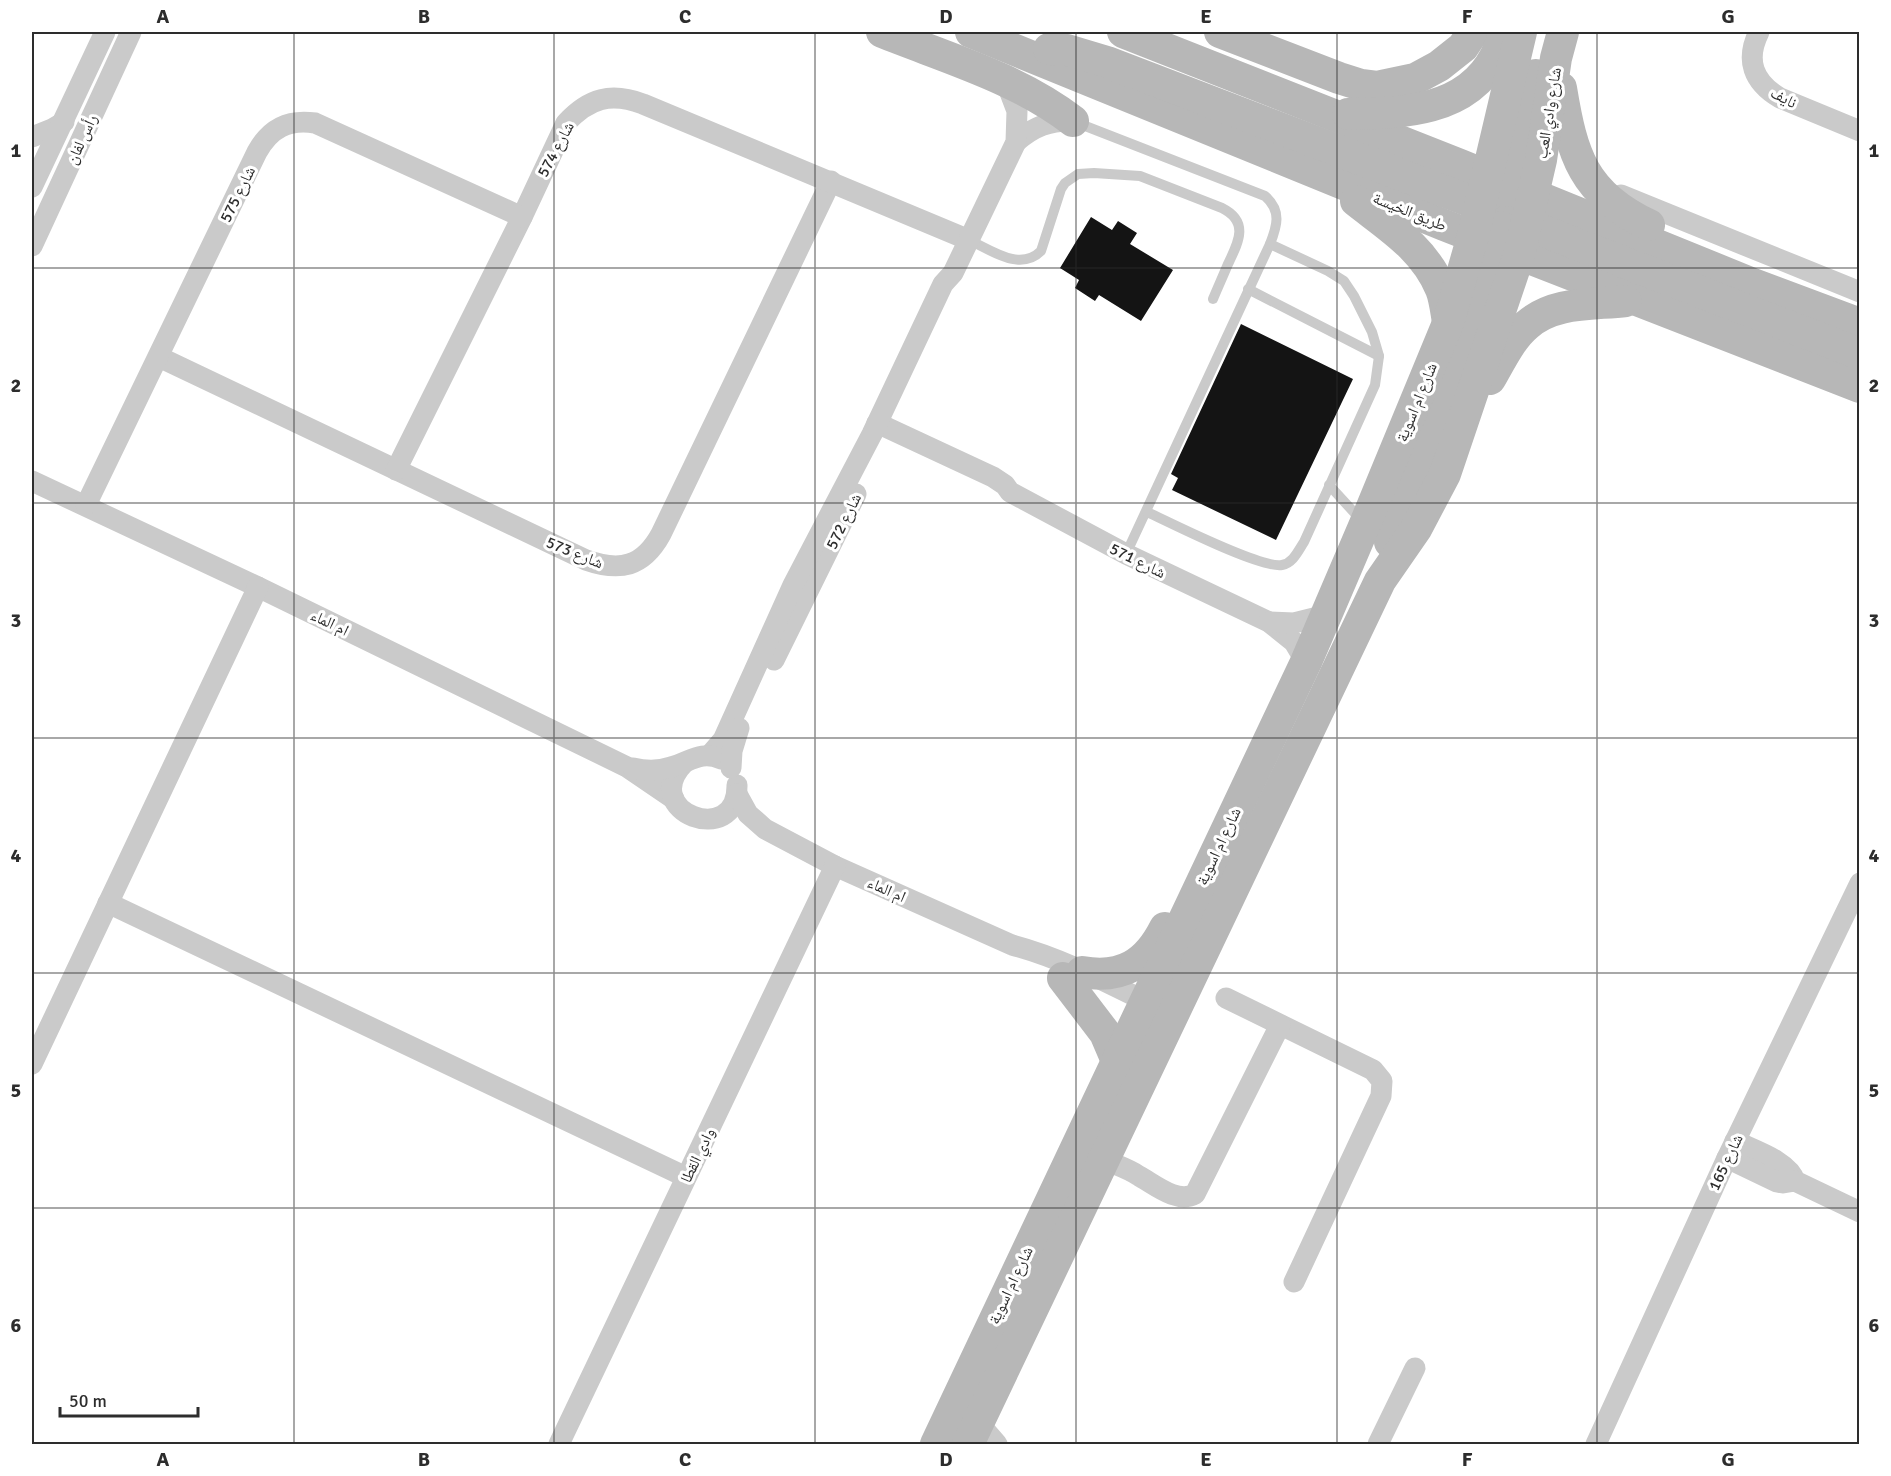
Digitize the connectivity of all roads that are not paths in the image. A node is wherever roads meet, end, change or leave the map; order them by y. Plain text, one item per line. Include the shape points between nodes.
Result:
1 (105, 32) edge
2 (131, 32) edge
3 (882, 32) edge
4 (971, 32) edge
5 (1124, 32) edge
6 (1221, 32) edge
7 (1473, 32) edge
8 (1506, 32) edge
9 (1521, 32) edge
10 (1759, 32) edge
11 (1555, 40) edge
12 (1023, 53) junction
13 (1006, 82) junction
14 (1270, 89) junction
15 (1332, 114) junction
16 (1072, 121) junction
17 (64, 122) junction
18 (1860, 131) edge
19 (32, 137) edge
20 (1016, 142) junction
21 (1590, 179) junction
22 (1334, 180) junction
23 (831, 181) junction
24 (32, 187) edge
25 (1503, 215) junction
26 (522, 217) junction
27 (969, 240) junction
28 (1270, 244) junction
29 (32, 246) edge
30 (1753, 284) junction
31 (1248, 289) junction
32 (1860, 292) edge
33 (1213, 299) dead end
34 (1632, 300) junction
35 (1448, 323) junction
36 (1860, 324) edge
37 (1860, 354) edge
38 (1379, 356) junction
39 (159, 357) junction
40 (1857, 387) edge
41 (1467, 412) junction
42 (880, 431) junction
43 (396, 470) junction
44 (32, 481) edge
45 (1329, 485) junction
46 (86, 505) junction
47 (1147, 512) junction
48 (1365, 524) junction
49 (1126, 555) junction
50 (1380, 581) junction
51 (258, 587) junction
52 (1326, 615) junction
53 (1269, 621) junction
54 (1306, 662) junction
55 (710, 755) junction
56 (684, 762) junction
57 (627, 767) junction
58 (730, 768) junction
59 (737, 794) junction
60 (674, 799) junction
61 (715, 819) junction
62 (765, 829) junction
63 (835, 866) junction
64 (1204, 878) junction
65 (1860, 883) edge
66 (108, 903) junction
67 (1073, 975) junction
68 (1226, 998) dead end
69 (1155, 1014) junction
70 (1280, 1025) junction
71 (1116, 1061) junction
72 (32, 1064) edge
73 (1731, 1150) junction
74 (1102, 1165) junction
75 (686, 1178) junction
76 (1860, 1212) edge
77 (1294, 1282) dead end
78 (1415, 1368) dead end
79 (981, 1437) edge
80 (558, 1444) edge
81 (936, 1444) edge
82 (1378, 1444) edge
83 (1596, 1444) edge

1 - 17 street, رأس لفان
2 - 29 street, رأس لفان
3 - 13 main road
4 - 12 main road, طريق الخيسة
5 - 14 main road, طريق الخيسة
6 - 7 main road via 1339,78 1377,87 1415,78 1439,66 1463,47
6 - 14 main road
8 - 15 main road via 1494,59 1479,78 1446,101 1403,112
9 - 25 main road
10 - 18 street, نايف via 1752,47 1752,59 1754,71 1765,87 1780,98
11 - 21 main road via 1568,131
11 - 25 main road, شارع وادي العب via 1541,160
12 - 22 main road, طريق الخيسة
12 - 25 main road via 1060,49 1107,62
13 - 16 main road via 1048,102
13 - 20 street, شارع 572 via 1017,111
14 - 15 main road, طريق الخيسة
15 - 25 main road, طريق الخيسة
16 - 20 street via 1036,127
16 - 28 lane via 1265,196 1278,221
17 - 19 street
17 - 24 street, رأس لفان
20 - 27 street, شارع 572
21 - 30 main road via 1607,200 1629,216 1719,258
21 - 32 street via 1630,199
22 - 25 main road, طريق الخيسة
22 - 35 main road via 1421,255 1442,291
23 - 26 street, شارع 574 via 643,104 615,97 587,104 566,123
23 - 27 street, شارع 574
23 - 43 street, شارع 573 via 661,534 644,558 616,567 602,566
25 - 30 main road, طريق الخيسة
25 - 34 main road, طريق الخيسة
25 - 35 main road, شارع ام اسوية
25 - 37 main road
25 - 41 main road, شارع ام اسوية
25 - 50 main road via 1464,354 1392,534
26 - 39 street, شارع 575 via 326,127 291,122 270,132 263,142
26 - 43 street, شارع 574
27 - 33 lane via 1009,258 1026,261 1041,251 1061,189 1071,178 1086,172 1140,176 1222,208 1234,217 1240,238
27 - 42 street, شارع 572 via 953,273 950,294
28 - 31 lane
28 - 38 lane via 1344,281 1372,332
30 - 36 main road, طريق الخيسة
31 - 38 lane
31 - 47 lane
34 - 40 main road, طريق الخيسة
34 - 41 main road via 1559,308 1527,325
35 - 48 main road, شارع ام اسوية
38 - 45 lane via 1375,385
39 - 43 street, شارع 573
39 - 46 street, شارع 575
41 - 50 main road, شارع ام اسوية via 1431,502
42 - 49 street, شارع 571 via 992,490 1010,492
42 - 55 street, شارع 572 via 793,585 721,744
42 - 58 street, شارع 572 via 740,726
44 - 46 street, ام الماء
45 - 47 lane via 1304,542 1293,558 1282,565 1257,562
45 - 48 lane
46 - 51 street, ام الماء
47 - 49 lane
48 - 52 main road, شارع ام اسوية
49 - 53 street, شارع 571
50 - 69 main road, شارع ام اسوية
51 - 57 street, ام الماء
51 - 66 street
52 - 53 street, شارع 571 via 1294,622
52 - 54 main road, شارع ام اسوية
53 - 54 street, شارع 571 via 1294,642
54 - 64 main road, شارع ام اسوية
55 - 56 street
55 - 58 street via 722,759
56 - 57 street, ام الماء via 656,770
56 - 60 street via 673,778
57 - 60 street, ام الماء
58 - 59 street
59 - 61 street via 733,805
59 - 62 street, ام الماء via 748,814
60 - 61 street via 695,819
61 - 62 street, ام الماء
62 - 63 street, ام الماء
63 - 67 street, ام الماء via 1012,945 1034,963
63 - 75 street, وادي القطا
64 - 67 main road via 1180,902 1158,942 1141,961 1113,973
64 - 69 main road, شارع ام اسوية
65 - 73 street, شارع 165
66 - 72 street
66 - 75 street
67 - 69 street, ام الماء
67 - 71 main road
68 - 70 street
69 - 71 main road, شارع ام اسوية
69 - 74 main road, شارع ام اسوية
70 - 74 street via 1198,1191 1192,1196 1137,1184
70 - 77 street via 1373,1070 1383,1086
71 - 81 main road, شارع ام اسوية
73 - 76 street via 1777,1182 1795,1181
73 - 83 street, شارع 165
74 - 79 main road, شارع ام اسوية
75 - 80 street, وادي القطا
78 - 82 street

